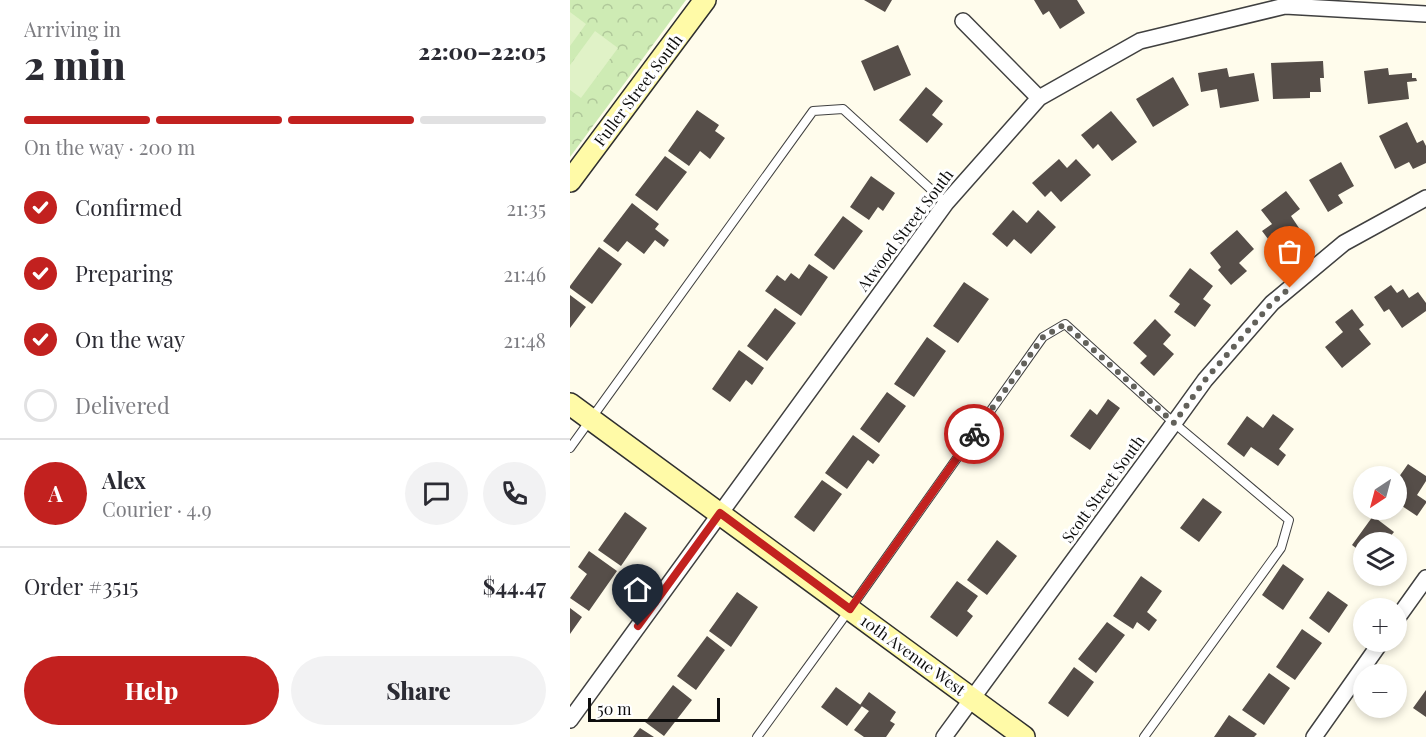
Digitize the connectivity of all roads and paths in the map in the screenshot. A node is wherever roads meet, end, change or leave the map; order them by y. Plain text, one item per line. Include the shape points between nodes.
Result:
1 (705, 0) edge
2 (1426, 14) edge
3 (963, 21) dead end
4 (1039, 98) junction
5 (570, 181) edge
6 (1426, 198) edge
7 (946, 203) junction
8 (570, 404) edge
9 (590, 419) junction
10 (1174, 423) junction
11 (570, 448) edge
12 (720, 513) junction
13 (1426, 578) edge
14 (1407, 605) edge
15 (850, 609) junction
16 (1374, 652) edge
17 (972, 698) junction
18 (570, 720) edge
19 (757, 737) edge
20 (944, 737) edge
21 (1024, 737) edge
22 (1144, 737) edge
23 (1314, 737) edge

1 - 5 main road, Fuller Street South
2 - 4 street, Atwood Street South via 1285,6 1140,41
3 - 4 street
4 - 7 street, Atwood Street South
6 - 10 street, Scott Street South via 1344,243 1272,303 1205,380
7 - 9 lane via 843,109 813,111
7 - 12 street, Atwood Street South
8 - 9 main road, 10th Avenue West
9 - 11 lane
9 - 12 main road, 10th Avenue West
10 - 15 lane via 1065,324 1043,337
10 - 17 street, Scott Street South
10 - 22 lane via 1289,520 1281,548
12 - 15 main road, 10th Avenue West
12 - 18 street, Atwood Street South
13 - 14 street
15 - 17 main road, 10th Avenue West
15 - 19 lane
16 - 23 street
17 - 20 street, Scott Street South
17 - 21 main road, 10th Avenue West

